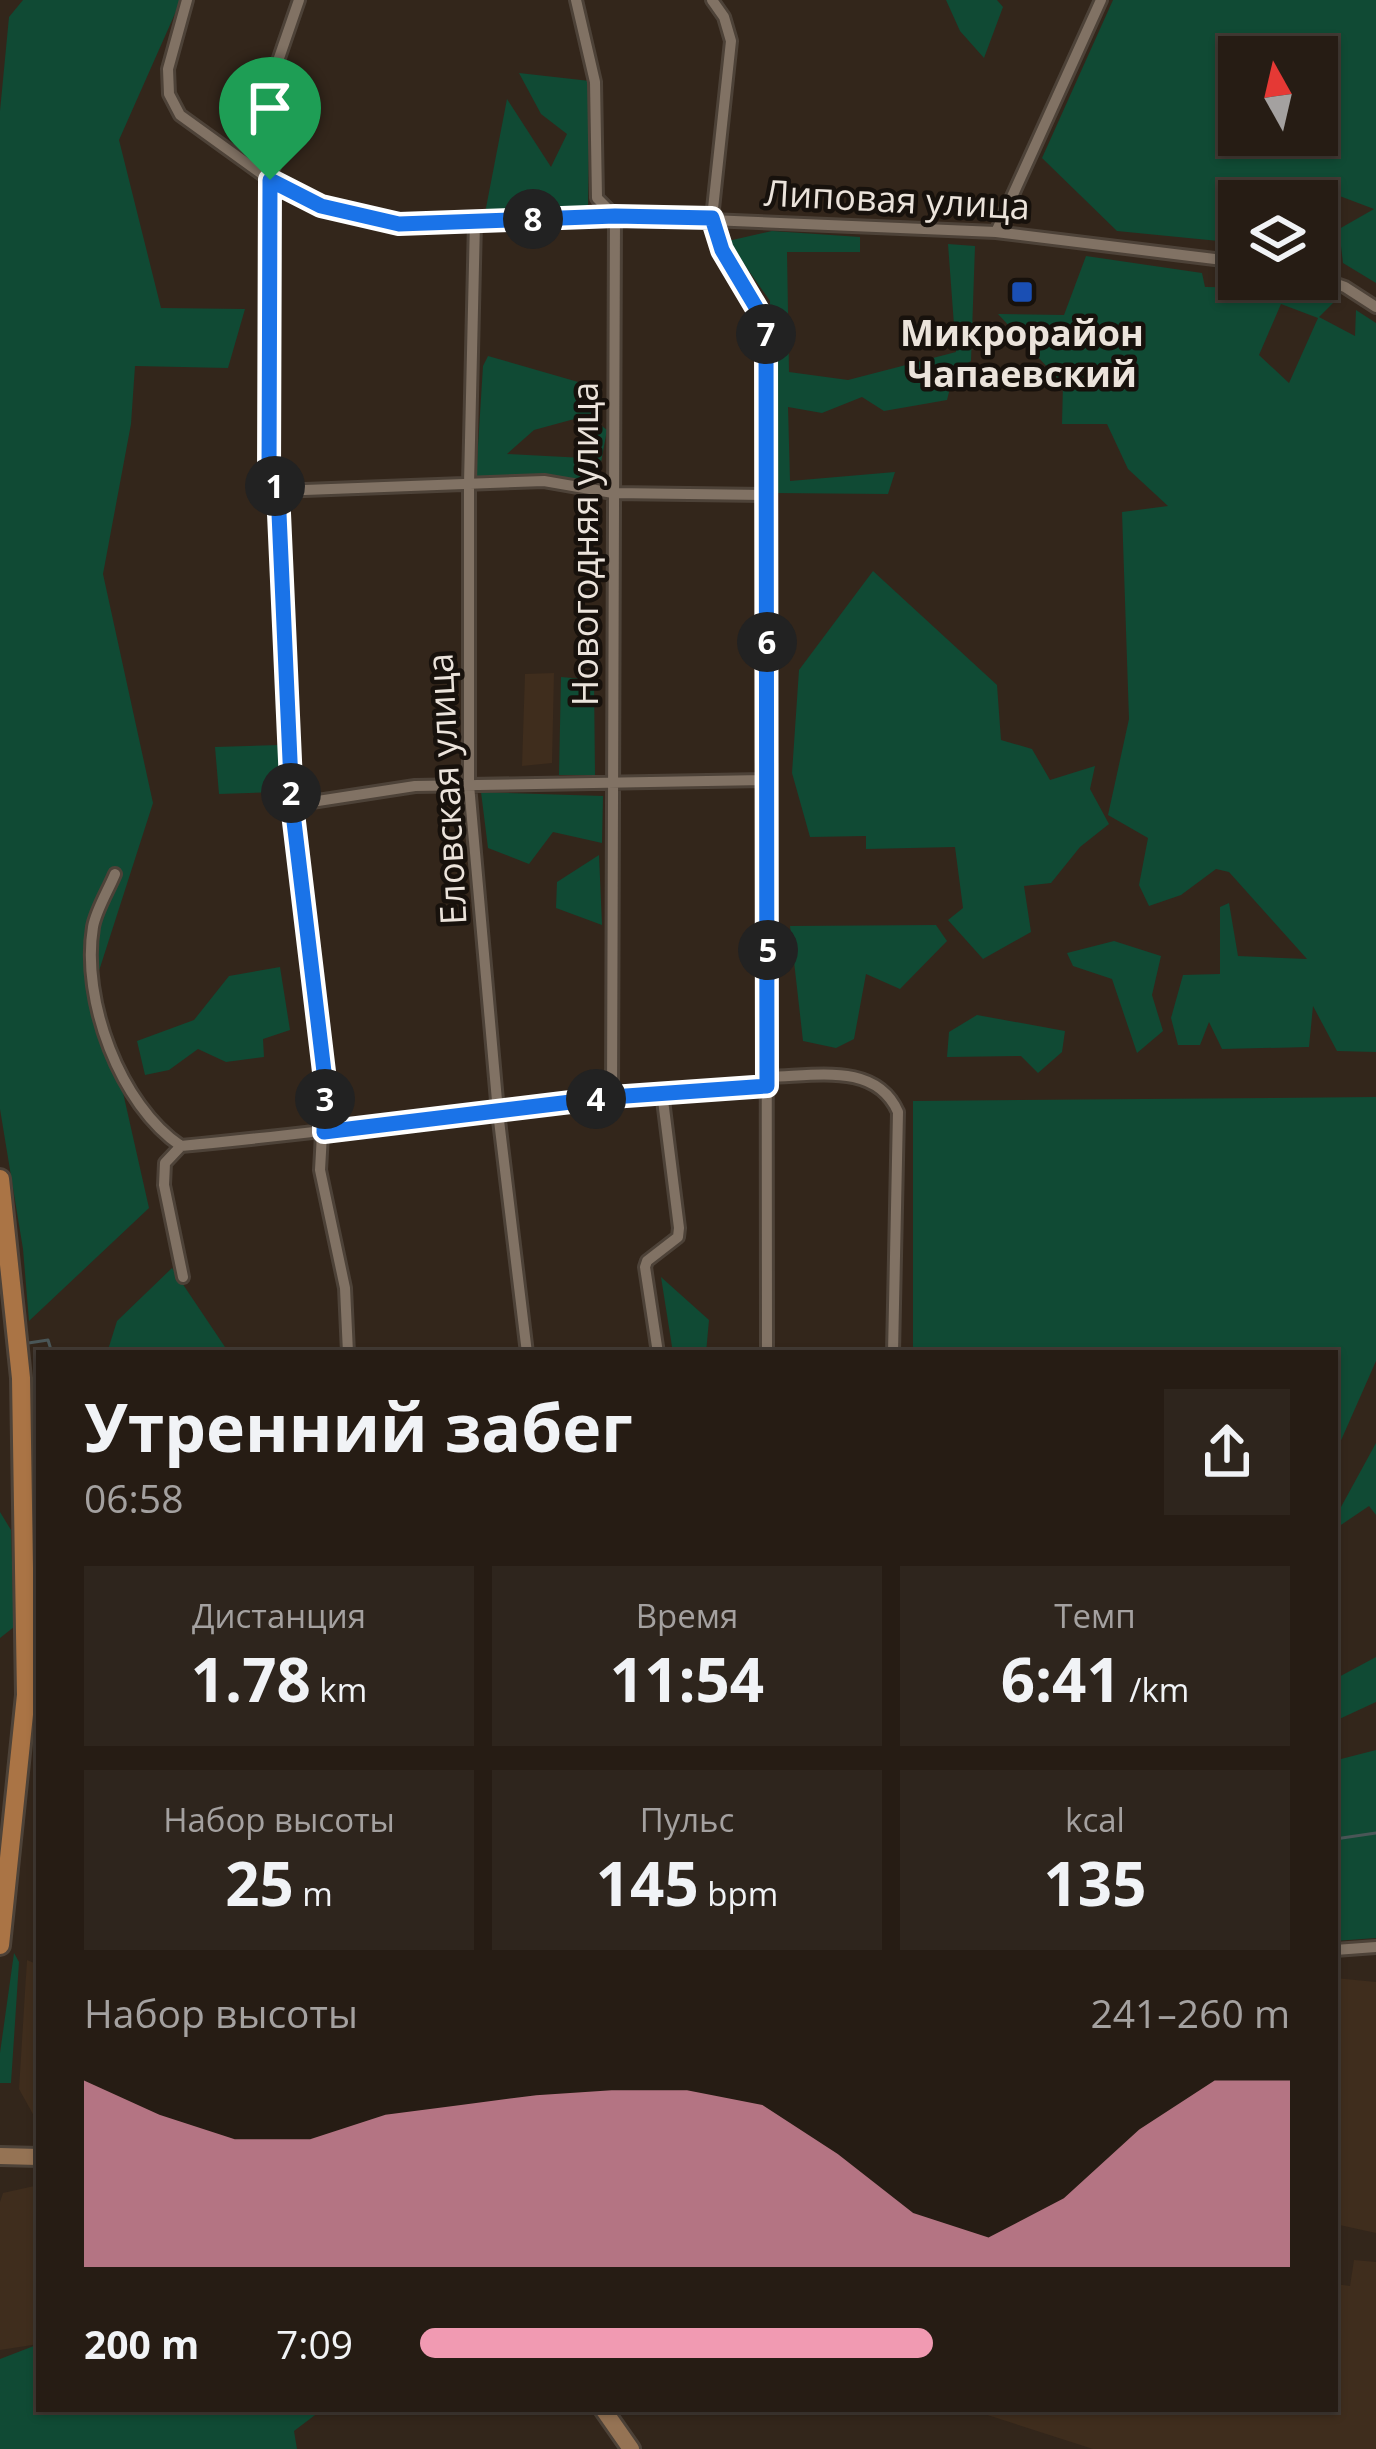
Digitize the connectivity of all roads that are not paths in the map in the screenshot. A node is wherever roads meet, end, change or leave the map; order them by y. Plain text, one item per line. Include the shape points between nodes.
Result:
1 (187, 0) edge
2 (299, 0) edge
3 (576, 0) edge
4 (712, 0) edge
5 (1101, 0) edge
6 (270, 180) junction
7 (615, 216) junction
8 (712, 218) junction
9 (475, 221) junction
10 (996, 232) junction
11 (1218, 259) edge
12 (1338, 284) edge
13 (1376, 308) edge
14 (469, 484) junction
15 (278, 491) junction
16 (613, 494) junction
17 (768, 495) junction
18 (766, 780) junction
19 (613, 784) junction
20 (469, 785) junction
21 (292, 805) junction
22 (115, 874) dead end
23 (768, 1082) junction
24 (662, 1092) junction
25 (612, 1097) junction
26 (498, 1112) junction
27 (324, 1132) junction
28 (181, 1146) junction
29 (0, 1179) edge
30 (183, 1277) dead end
31 (348, 1350) edge
32 (527, 1350) edge
33 (658, 1350) edge
34 (767, 1350) edge
35 (893, 1350) edge
36 (0, 1945) edge
37 (1376, 1947) edge
38 (1338, 1951) edge
39 (0, 2156) edge
40 (36, 2157) edge
41 (605, 2412) edge
42 (631, 2449) edge

1 - 6 street, Липовая улица via 168,69 180,116
2 - 6 street via 279,58
3 - 7 street, Новогодняя улица via 595,82 597,198
4 - 8 street via 731,41
5 - 10 street
6 - 9 street, Липовая улица via 321,206 399,224
6 - 15 street via 267,403 269,477
7 - 8 street, Липовая улица
7 - 9 street, Липовая улица
7 - 16 street, Новогодняя улица
8 - 10 street, Липовая улица
8 - 17 street via 766,324
9 - 14 street, Еловская улица
10 - 11 street, Липовая улица
12 - 13 street
14 - 15 street
14 - 16 street via 544,481
14 - 20 street, Еловская улица
15 - 21 street
16 - 17 street
16 - 19 street, Новогодняя улица
17 - 18 street
18 - 19 street
18 - 23 street
19 - 20 street
19 - 25 street, Новогодняя улица
20 - 21 street
20 - 26 street, Еловская улица
21 - 27 street via 325,1080
22 - 28 street via 93,925 92,985 107,1046 156,1130
23 - 24 street
23 - 34 street
23 - 35 street via 866,1078 891,1095 898,1112
24 - 25 street
24 - 33 street via 679,1228 645,1267
25 - 26 street
26 - 27 street
26 - 32 street, Еловская улица
27 - 28 street
27 - 31 street via 320,1170 345,1288
28 - 30 street via 165,1163 164,1185
29 - 36 main road via 21,1378 26,1696
37 - 38 street
39 - 40 street
41 - 42 street

